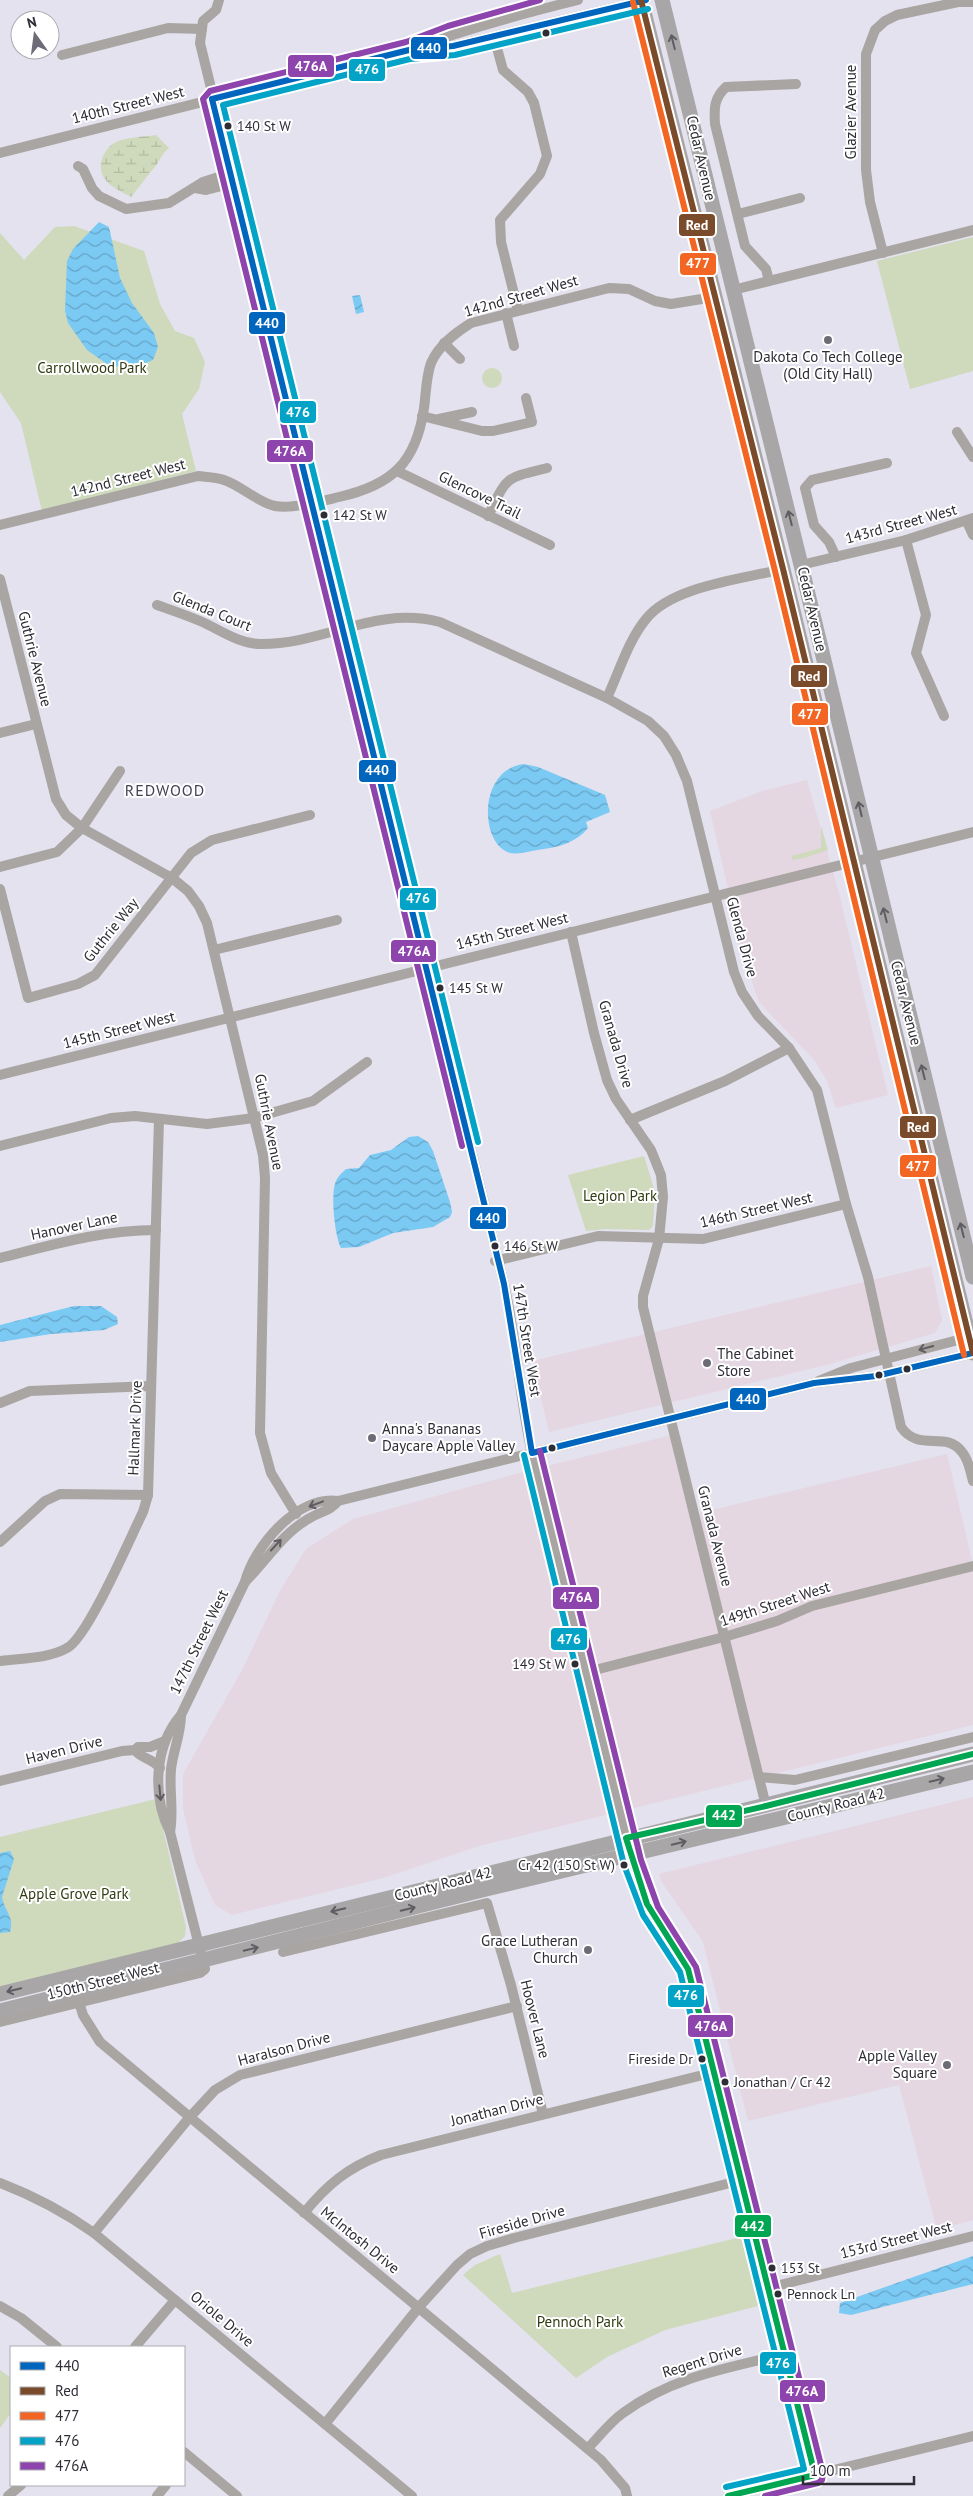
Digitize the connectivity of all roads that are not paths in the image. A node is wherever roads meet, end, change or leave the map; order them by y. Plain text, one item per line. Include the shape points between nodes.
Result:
1 (219, 0) edge
2 (578, 0) edge
3 (643, 0) edge
4 (662, 0) edge
5 (973, 2) edge
6 (202, 29) junction
7 (494, 36) junction
8 (409, 50) junction
9 (62, 55) dead end
10 (796, 84) dead end
11 (212, 99) junction
12 (0, 153) edge
13 (78, 166) dead end
14 (232, 178) junction
15 (800, 198) dead end
16 (738, 214) junction
17 (694, 215) junction
18 (973, 230) edge
19 (883, 253) junction
20 (769, 281) junction
21 (733, 290) junction
22 (714, 297) junction
23 (518, 310) junction
24 (506, 313) junction
25 (444, 343) junction
26 (514, 346) dead end
27 (460, 360) dead end
28 (758, 393) junction
29 (526, 398) dead end
30 (472, 412) dead end
31 (422, 416) junction
32 (436, 419) junction
33 (957, 432) dead end
34 (973, 457) edge
35 (887, 463) dead end
36 (547, 468) dead end
37 (397, 471) junction
38 (312, 503) junction
39 (488, 516) junction
40 (970, 520) edge
41 (0, 525) edge
42 (973, 535) edge
43 (906, 540) junction
44 (550, 546) dead end
45 (836, 557) junction
46 (802, 565) junction
47 (783, 569) junction
48 (0, 579) edge
49 (3, 601) edge
50 (157, 605) dead end
51 (343, 628) junction
52 (607, 698) junction
53 (944, 716) dead end
54 (36, 724) junction
55 (0, 733) edge
56 (120, 771) dead end
57 (310, 815) dead end
58 (82, 828) junction
59 (973, 832) edge
60 (871, 857) junction
61 (852, 862) junction
62 (0, 867) edge
63 (172, 878) junction
64 (0, 889) edge
65 (715, 895) junction
66 (337, 920) dead end
67 (570, 932) junction
68 (214, 950) junction
69 (427, 968) junction
70 (230, 1017) junction
71 (789, 1048) junction
72 (367, 1062) dead end
73 (0, 1075) edge
74 (254, 1118) junction
75 (159, 1119) junction
76 (630, 1120) junction
77 (0, 1146) edge
78 (846, 1204) junction
79 (156, 1230) junction
80 (658, 1239) junction
81 (0, 1258) edge
82 (496, 1261) junction
83 (973, 1277) edge
84 (971, 1336) edge
85 (973, 1353) edge
86 (885, 1359) junction
87 (888, 1373) junction
88 (814, 1383) junction
89 (151, 1386) junction
90 (0, 1403) edge
91 (671, 1418) junction
92 (532, 1453) junction
93 (973, 1481) edge
94 (148, 1495) junction
95 (338, 1501) junction
96 (296, 1514) junction
97 (0, 1542) edge
98 (973, 1566) edge
99 (245, 1582) junction
100 (724, 1637) junction
101 (0, 1661) edge
102 (587, 1672) junction
103 (181, 1716) junction
104 (973, 1737) edge
105 (165, 1741) junction
106 (135, 1750) junction
107 (162, 1754) junction
108 (973, 1754) edge
109 (174, 1755) junction
110 (160, 1768) junction
111 (973, 1772) edge
112 (759, 1777) junction
113 (0, 1781) edge
114 (766, 1806) junction
115 (170, 1832) junction
116 (626, 1838) junction
117 (631, 1854) junction
118 (198, 1944) junction
119 (283, 1952) dead end
120 (204, 1961) junction
121 (0, 1994) edge
122 (79, 2002) junction
123 (517, 2006) junction
124 (0, 2012) edge
125 (0, 2022) edge
126 (715, 2072) junction
127 (543, 2114) junction
128 (190, 2118) junction
129 (742, 2180) junction
130 (0, 2183) edge
131 (304, 2213) junction
132 (94, 2233) junction
133 (973, 2236) edge
134 (768, 2288) junction
135 (175, 2300) junction
136 (0, 2306) edge
137 (419, 2307) junction
138 (56, 2346) edge
139 (136, 2346) edge
140 (784, 2354) junction
141 (325, 2424) junction
142 (973, 2436) edge
143 (588, 2448) junction
144 (186, 2457) edge
145 (814, 2475) junction
146 (20, 2486) edge
147 (165, 2486) edge
148 (751, 2493) edge
149 (8, 2496) edge
150 (157, 2496) edge
151 (237, 2496) edge
152 (412, 2496) edge
153 (627, 2496) edge
154 (728, 2496) edge

1 - 6 street via 216,10 202,21
2 - 8 street, 140th Street West via 477,27
3 - 7 street, 140th Street West
3 - 17 highway, Cedar Avenue
21 -> 4 highway, Cedar Avenue
5 - 19 street, Glazier Avenue via 958,2 897,15 884,21 875,30 866,54 866,170 870,202
6 - 9 street via 168,28
6 - 11 street, 147th Street West via 200,43
7 - 8 street, 140th Street West via 453,46
7 - 23 street via 503,70 528,92 534,103 547,156 540,174 499,222
8 - 11 street, 140th Street West
10 - 16 street via 726,87 718,94 714,104 715,124
11 - 12 street, 140th Street West
11 - 14 street, 147th Street West
13 - 14 street via 99,196 126,209 170,203 203,182
14 - 38 street, 147th Street West
15 - 16 street
16 - 20 street via 745,246 766,269
17 - 21 highway via 706,235 718,277 723,285
17 - 22 highway, Cedar Avenue
18 - 19 street
19 - 20 street
20 - 21 street
21 - 28 highway, Cedar Avenue
22 - 23 street, 142nd Street West via 671,304 655,301 629,289 609,288
22 - 28 highway via 727,312 738,348
22 - 47 highway, Cedar Avenue
23 - 24 street, 142nd Street West
24 - 25 street, 142nd Street West via 471,323
24 - 26 street
25 - 27 street
25 - 31 street, 142nd Street West via 431,364
46 -> 28 highway, Cedar Avenue
29 - 32 street via 532,422 513,427 482,431
30 - 32 street
31 - 32 street
31 - 37 street, 142nd Street West via 413,450
33 - 34 street
35 - 45 street, 143rd Street West via 812,480 805,488 814,525 829,542
36 - 39 street via 509,478
37 - 38 street, 142nd Street West via 369,489
37 - 39 street, Glencove Trail
38 - 41 street, 142nd Street West via 275,506 224,480 198,476
38 - 51 street, 147th Street West
39 - 44 street, Glencove Trail
40 - 42 street
40 - 43 street, 143rd Street West
43 - 45 street, 143rd Street West
43 - 53 street via 926,615 916,653
45 - 46 street, 143rd Street West
60 -> 46 highway, Cedar Avenue
47 - 52 street via 690,591 657,607 640,628
47 - 61 highway, Cedar Avenue
48 - 49 street, Guthrie Avenue
49 - 54 street, Guthrie Avenue
50 - 51 street, Glenda Court via 258,644 281,644
51 - 52 street, Glenda Drive via 404,616 440,622
51 - 69 street, 147th Street West
52 - 65 street, Glenda Drive via 648,721 664,736 676,755 687,781
54 - 55 street, Guthrie Avenue
54 - 58 street, Guthrie Avenue via 56,799 66,815
56 - 58 street
57 - 63 street via 212,840 191,853
58 - 62 street via 57,852
58 - 63 street, Guthrie Avenue
59 - 60 street, 145th Street West
60 - 61 street, 145th Street West
83 -> 60 highway, Cedar Avenue
61 - 65 street, 145th Street West
61 - 84 highway, Cedar Avenue
63 - 64 street, Guthrie Way via 95,975 78,984 28,998
63 - 68 street, Guthrie Avenue via 199,906
65 - 67 street, 145th Street West
65 - 71 street, Glenda Drive via 742,992 758,1016
66 - 68 street
67 - 69 street, 145th Street West
67 - 76 street, Granada Drive via 607,1080
68 - 70 street, Guthrie Avenue
69 - 70 street, 145th Street West
69 - 82 street, 147th Street West
70 - 73 street, 145th Street West
70 - 74 street, Guthrie Avenue
71 - 76 street via 725,1081
71 - 78 street, Glenda Drive via 817,1090
72 - 74 street via 313,1101
74 - 75 street via 207,1124
74 - 96 street, Guthrie Avenue via 265,1178 260,1433 270,1473
75 - 77 street via 111,1118
75 - 79 street, Hallmark Drive
76 - 80 street, Granada Drive via 651,1150 661,1175 663,1196
78 - 80 street, 146th Street West via 703,1239
78 - 86 street, Glenda Drive via 868,1277
79 - 81 street, Hanover Lane via 93,1234
79 - 89 street, Hallmark Drive
80 - 82 street, 146th Street West via 598,1236
80 - 91 street, Granada Drive via 643,1307
82 - 92 street, 147th Street West via 514,1330 522,1407
84 - 85 highway, Cedar Avenue
84 -> 86 street, 147th Street West
85 - 87 street, 147th Street West
86 - 87 street, Glenda Drive
86 - 88 street, 147th Street West
87 - 88 street, 147th Street West
87 - 93 street, Glenda Drive via 898,1421 904,1432 922,1442 943,1441 958,1447 966,1458
88 - 91 street, 147th Street West
89 - 90 street via 30,1391
89 - 94 street, Hallmark Drive
91 - 92 street, 147th Street West
91 - 100 street, Granada Avenue
92 - 95 street, 147th Street West
92 - 102 street
94 - 97 street via 60,1494 45,1501
94 - 101 street, Hallmark Drive via 143,1512 85,1630 69,1648 51,1655
95 -> 96 street, 147th Street West via 328,1499
99 -> 95 street, 147th Street West via 286,1534 310,1517 333,1508
96 - 99 street, 147th Street West via 265,1541 249,1565
98 - 100 street, 149th Street West via 812,1606 777,1621
99 - 103 street, 147th Street West
100 - 102 street, 149th Street West
100 - 112 street, Granada Avenue
102 - 116 street
103 - 105 street, 147th Street West via 170,1728
103 - 109 street, 147th Street West
104 - 112 street via 795,1780
105 - 106 street, Haven Drive
105 - 107 street, 147th Street West
106 - 110 street via 153,1759
106 - 113 street, Haven Drive
107 - 109 street
107 - 110 street, 147th Street West
108 - 114 highway, County Road 42
109 - 115 street, 147th Street West
110 -> 115 street, 147th Street West via 160,1802
117 -> 111 highway, County Road 42
112 - 114 street, Granada Avenue
114 - 116 highway, County Road 42
115 - 118 street, 147th Street West
116 - 117 street
116 -> 118 highway, County Road 42
120 -> 117 highway, County Road 42
117 - 126 street via 647,1902 688,1969
118 - 120 street, 147th Street West
118 -> 121 highway, County Road 42
119 - 123 street, Hoover Lane via 487,1903
120 - 122 street, 150th Street West via 205,1969 200,1973
120 - 124 highway, County Road 42
122 - 125 street, 150th Street West
122 - 128 street, McIntosh Drive via 83,2015 100,2042
123 - 127 street, Hoover Lane
123 - 128 street, Haralson Drive via 254,2070 215,2090
126 - 127 street, Jonathan Drive
126 - 129 street
127 - 131 street, Jonathan Drive via 365,2161 344,2172
128 - 131 street, McIntosh Drive
128 - 132 street, Haralson Drive
129 - 134 street
129 - 137 street, Fireside Drive via 486,2246 457,2265
130 - 132 street, Oriole Drive via 33,2196
131 - 137 street, McIntosh Drive
132 - 135 street, Oriole Drive
133 - 134 street, 153rd Street West
134 - 140 street
135 - 139 street
135 - 141 street, Oriole Drive
136 - 138 street
137 - 141 street, Fireside Drive
137 - 143 street, McIntosh Drive
140 - 143 street, Regent Drive via 692,2377 660,2389 621,2414
140 - 145 street
141 - 152 street, Oriole Drive
142 - 145 street
143 - 153 street, McIntosh Drive via 626,2488
144 - 151 street
145 - 148 street
146 - 149 street
147 - 150 street
148 - 154 street

